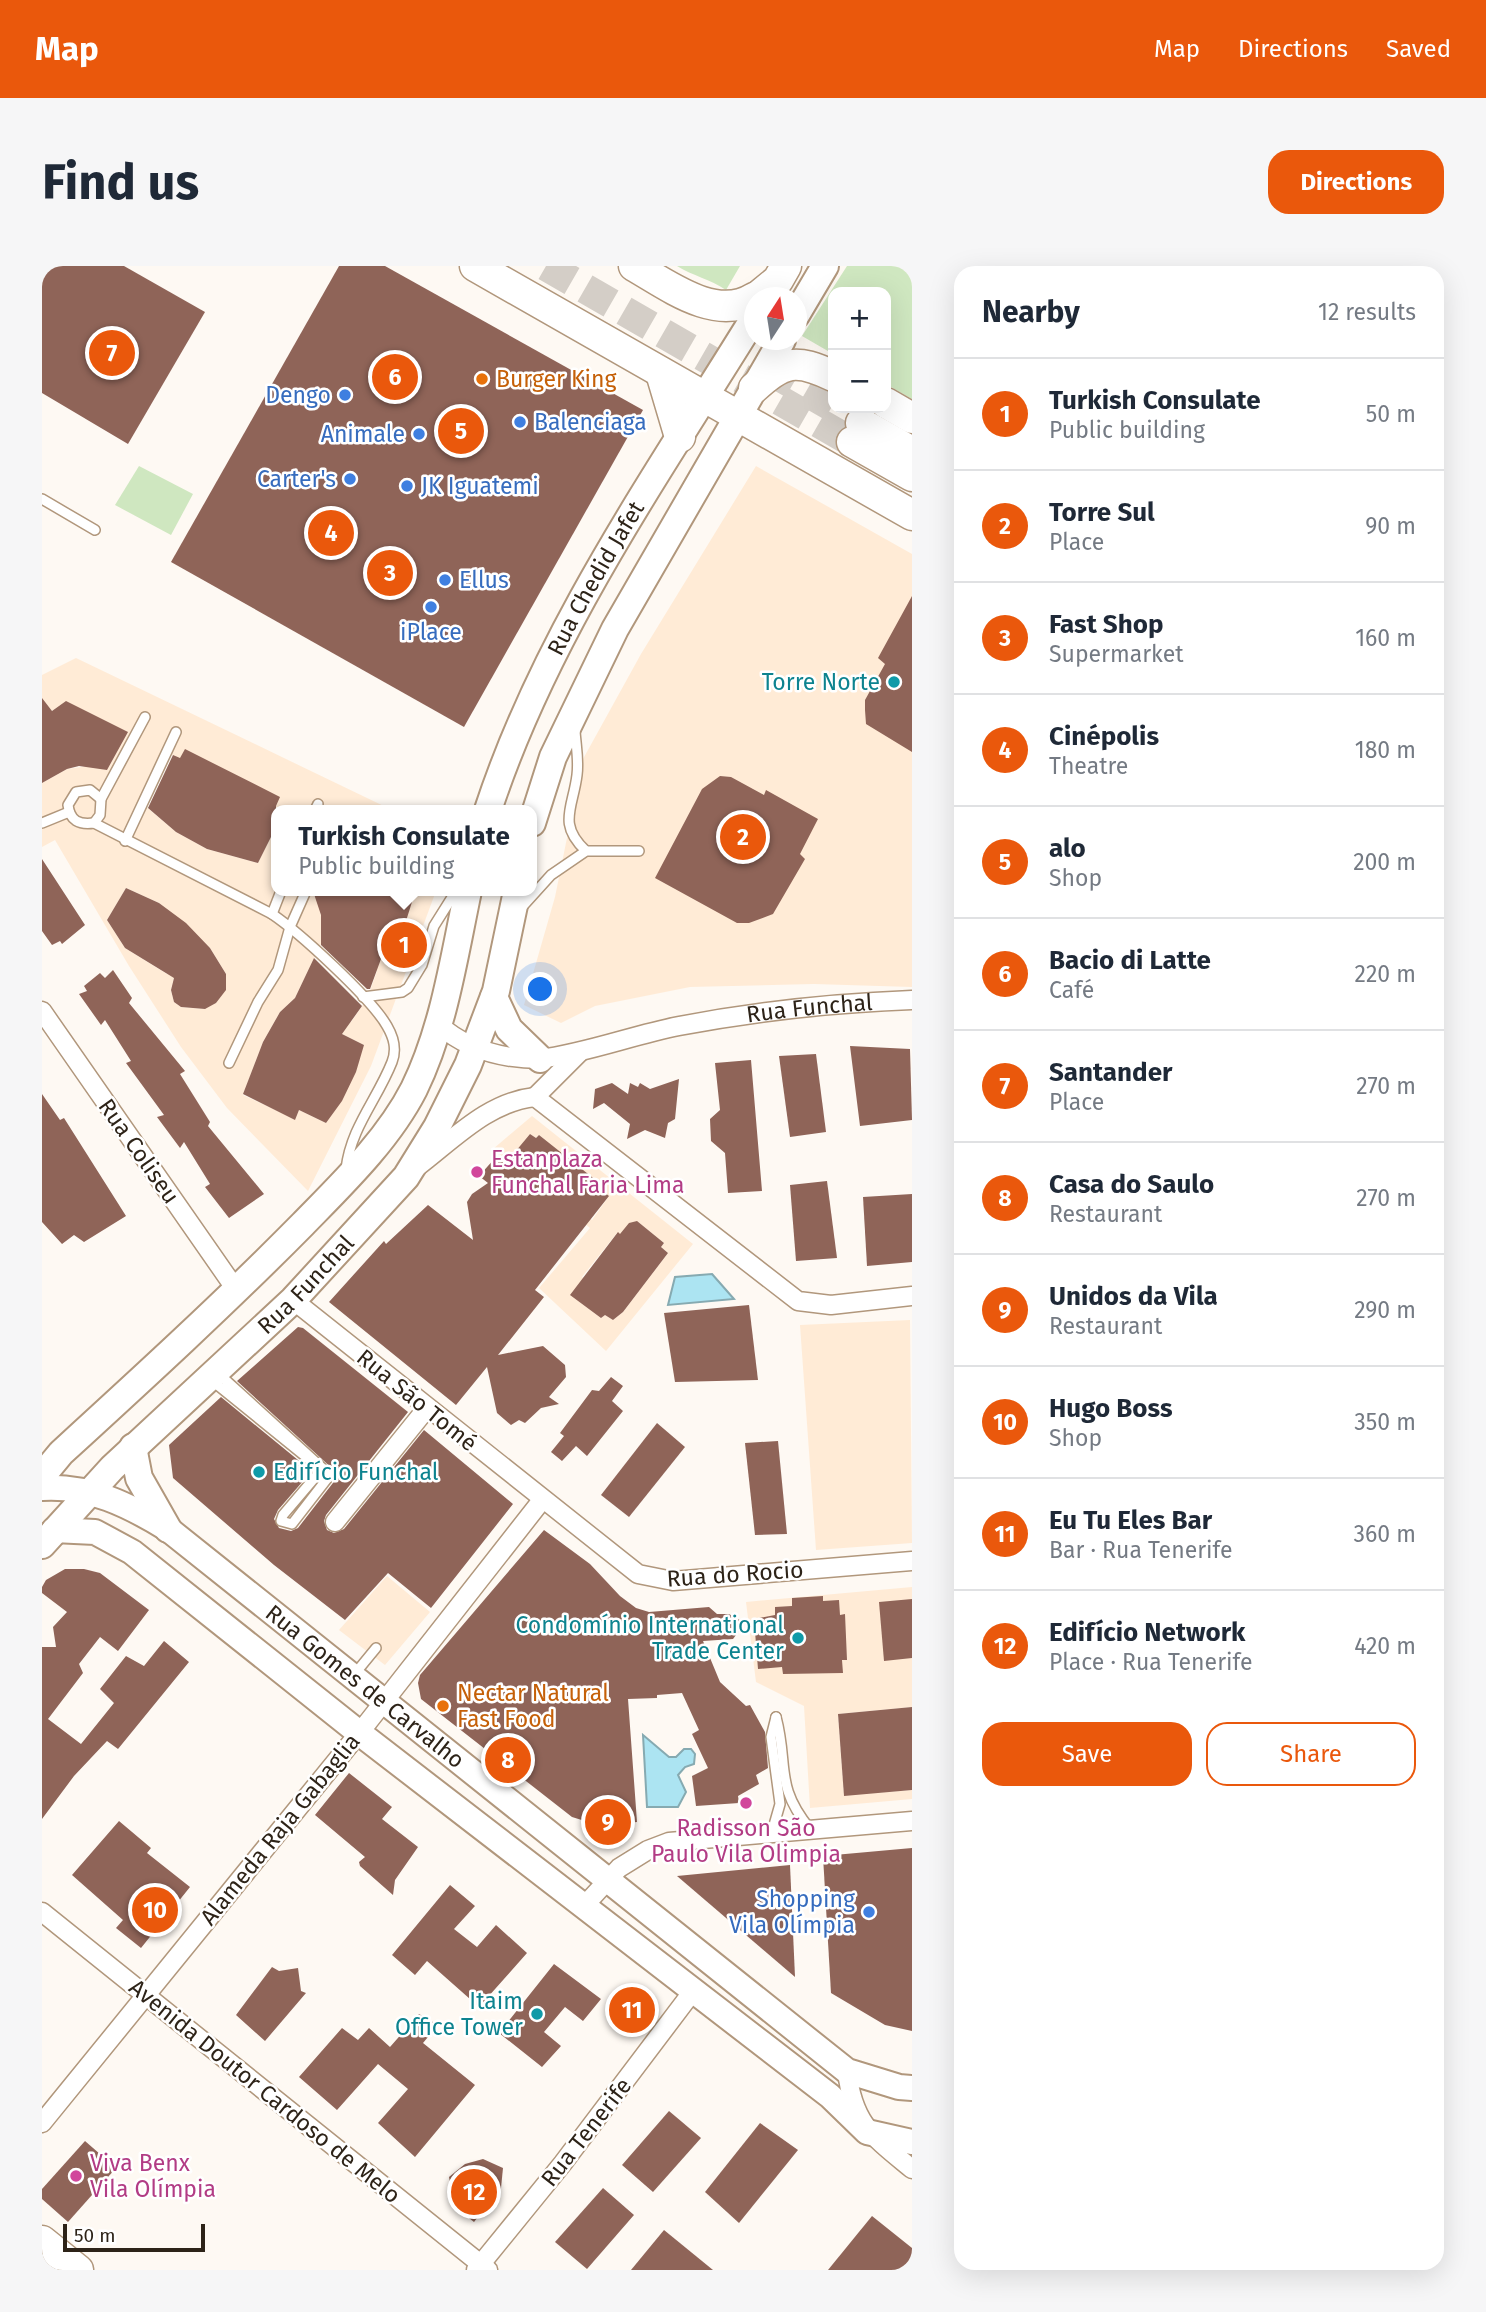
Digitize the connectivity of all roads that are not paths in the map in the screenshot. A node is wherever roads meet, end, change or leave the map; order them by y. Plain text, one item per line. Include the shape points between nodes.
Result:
1 (475, 266) edge
2 (634, 266) edge
3 (825, 266) edge
4 (807, 296) edge
5 (744, 305) edge
6 (744, 334) edge
7 (776, 350) edge
8 (662, 373) junction
9 (828, 374) edge
10 (704, 397) junction
11 (747, 400) junction
12 (891, 406) edge
13 (912, 418) edge
14 (680, 437) junction
15 (912, 452) edge
16 (912, 476) edge
17 (42, 499) edge
18 (912, 515) edge
19 (95, 530) dead end
20 (574, 711) junction
21 (145, 717) dead end
22 (176, 732) dead end
23 (101, 799) junction
24 (490, 805) edge
25 (537, 806) edge
26 (69, 812) junction
27 (42, 823) edge
28 (94, 823) junction
29 (125, 841) junction
30 (586, 851) junction
31 (639, 851) dead end
32 (537, 891) edge
33 (279, 896) edge
34 (304, 896) edge
35 (453, 896) edge
36 (467, 896) edge
37 (516, 896) edge
38 (533, 896) edge
39 (271, 914) junction
40 (511, 923) junction
41 (290, 927) junction
42 (494, 997) junction
43 (363, 998) junction
44 (912, 1000) edge
45 (42, 1011) edge
46 (438, 1024) junction
47 (475, 1048) junction
48 (585, 1048) junction
49 (540, 1059) junction
50 (229, 1063) dead end
51 (535, 1097) junction
52 (406, 1177) junction
53 (345, 1179) junction
54 (321, 1206) junction
55 (237, 1291) junction
56 (912, 1296) edge
57 (293, 1300) junction
58 (212, 1375) junction
59 (427, 1408) junction
60 (133, 1447) junction
61 (42, 1476) edge
62 (42, 1488) edge
63 (88, 1493) junction
64 (542, 1500) junction
65 (335, 1522) dead end
66 (167, 1529) junction
67 (48, 1538) edge
68 (912, 1561) edge
69 (376, 1647) dead end
70 (353, 1676) junction
71 (383, 1700) junction
72 (358, 1732) junction
73 (912, 1821) edge
74 (810, 1829) junction
75 (772, 1832) junction
76 (607, 1880) junction
77 (584, 1906) junction
78 (42, 1912) edge
79 (693, 1991) junction
80 (146, 1995) junction
81 (847, 2071) junction
82 (908, 2087) edge
83 (42, 2123) edge
84 (867, 2132) junction
85 (912, 2142) edge
86 (912, 2169) edge
87 (42, 2241) edge
88 (481, 2268) edge
89 (78, 2270) edge

1 - 8 highway
2 - 5 highway via 722,308
3 - 4 main road
6 - 10 main road, Rua Chedid Jafet
7 - 11 main road, Rua Chedid Jafet
8 - 10 highway
8 - 14 highway
9 - 11 highway via 793,363 770,373
10 - 11 highway
10 - 14 main road, Rua Chedid Jafet
11 - 18 highway
11 - 20 main road, Rua Chedid Jafet via 615,629
12 - 13 highway
14 - 24 main road, Rua Chedid Jafet via 578,610 538,690
15 - 16 highway via 856,432
17 - 19 lane
20 - 25 main road, Rua Chedid Jafet
20 - 30 lane via 578,765 568,823
21 - 23 lane
22 - 29 lane
23 - 26 lane via 82,789 70,797
23 - 28 lane via 100,815
26 - 27 lane
26 - 28 lane via 78,823
28 - 29 lane
29 - 39 lane
30 - 31 lane
30 - 32 lane via 551,874
33 - 39 lane
34 - 41 lane
35 - 43 lane via 434,926 422,965 408,988
36 - 46 main road
37 - 40 main road
38 - 40 lane
39 - 41 lane
40 - 42 main road
41 - 43 lane
41 - 50 lane via 278,970
42 - 47 main road
42 - 49 main road via 509,1030
43 - 53 lane via 386,1024 396,1048 354,1131
44 - 48 street, Rua Funchal via 753,1013
45 - 55 street, Rua Coliseu
46 - 47 street, Rua Funchal
46 - 53 main road, Rua Funchal via 414,1089 391,1125
47 - 49 street, Rua Funchal via 519,1059
47 - 52 main road via 437,1127
48 - 49 street, Rua Funchal
48 - 51 street
51 - 52 street, Rua Funchal via 496,1107
51 - 56 street via 798,1301 831,1305
52 - 57 main road, Rua Funchal
53 - 54 main road, Rua Funchal
54 - 55 main road, Rua Funchal
54 - 57 main road via 279,1269
55 - 61 main road, Rua Funchal via 61,1453
57 - 58 main road, Rua Funchal
57 - 59 street, Rua São Tomé
58 - 58 lane via 316,1465 317,1475 283,1515 281,1521 292,1524 330,1475 327,1468
58 - 60 main road, Rua Funchal
59 - 64 street, Rua São Tomé
59 - 65 street
60 - 63 main road, Rua Funchal
60 - 66 main road via 139,1478
62 - 63 street, Rua Gomes de Carvalho
63 - 66 street, Rua Gomes de Carvalho via 132,1507
63 - 67 main road, Rua Funchal
64 - 68 street, Rua do Rocio via 628,1568 662,1581
64 - 71 street, Alameda Raja Gabaglia
66 - 70 street, Rua Gomes de Carvalho
67 - 72 street, Rua Gomes de Carvalho via 95,1532 132,1552
69 - 70 lane
70 - 71 street, Rua Gomes de Carvalho
71 - 72 street, Alameda Raja Gabaglia
71 - 76 street, Rua Gomes de Carvalho
72 - 77 street, Rua Gomes de Carvalho
72 - 80 street, Alameda Raja Gabaglia
73 - 74 street
74 - 75 street
74 - 75 lane via 790,1802 776,1717 771,1738 779,1804
75 - 76 street via 669,1842 648,1850
76 - 77 street
76 - 81 street, Rua Gomes de Carvalho
77 - 79 street, Rua Gomes de Carvalho
78 - 80 street, Avenida Doutor Cardoso de Melo
79 - 84 street, Rua Gomes de Carvalho via 830,2096
79 - 88 street, Rua Tenerife
80 - 83 street, Alameda Raja Gabaglia
80 - 88 street, Avenida Doutor Cardoso de Melo
81 - 82 street
81 - 84 street, Rua Gomes de Carvalho via 849,2093
84 - 85 street
84 - 86 street, Rua Gomes de Carvalho
87 - 89 highway

